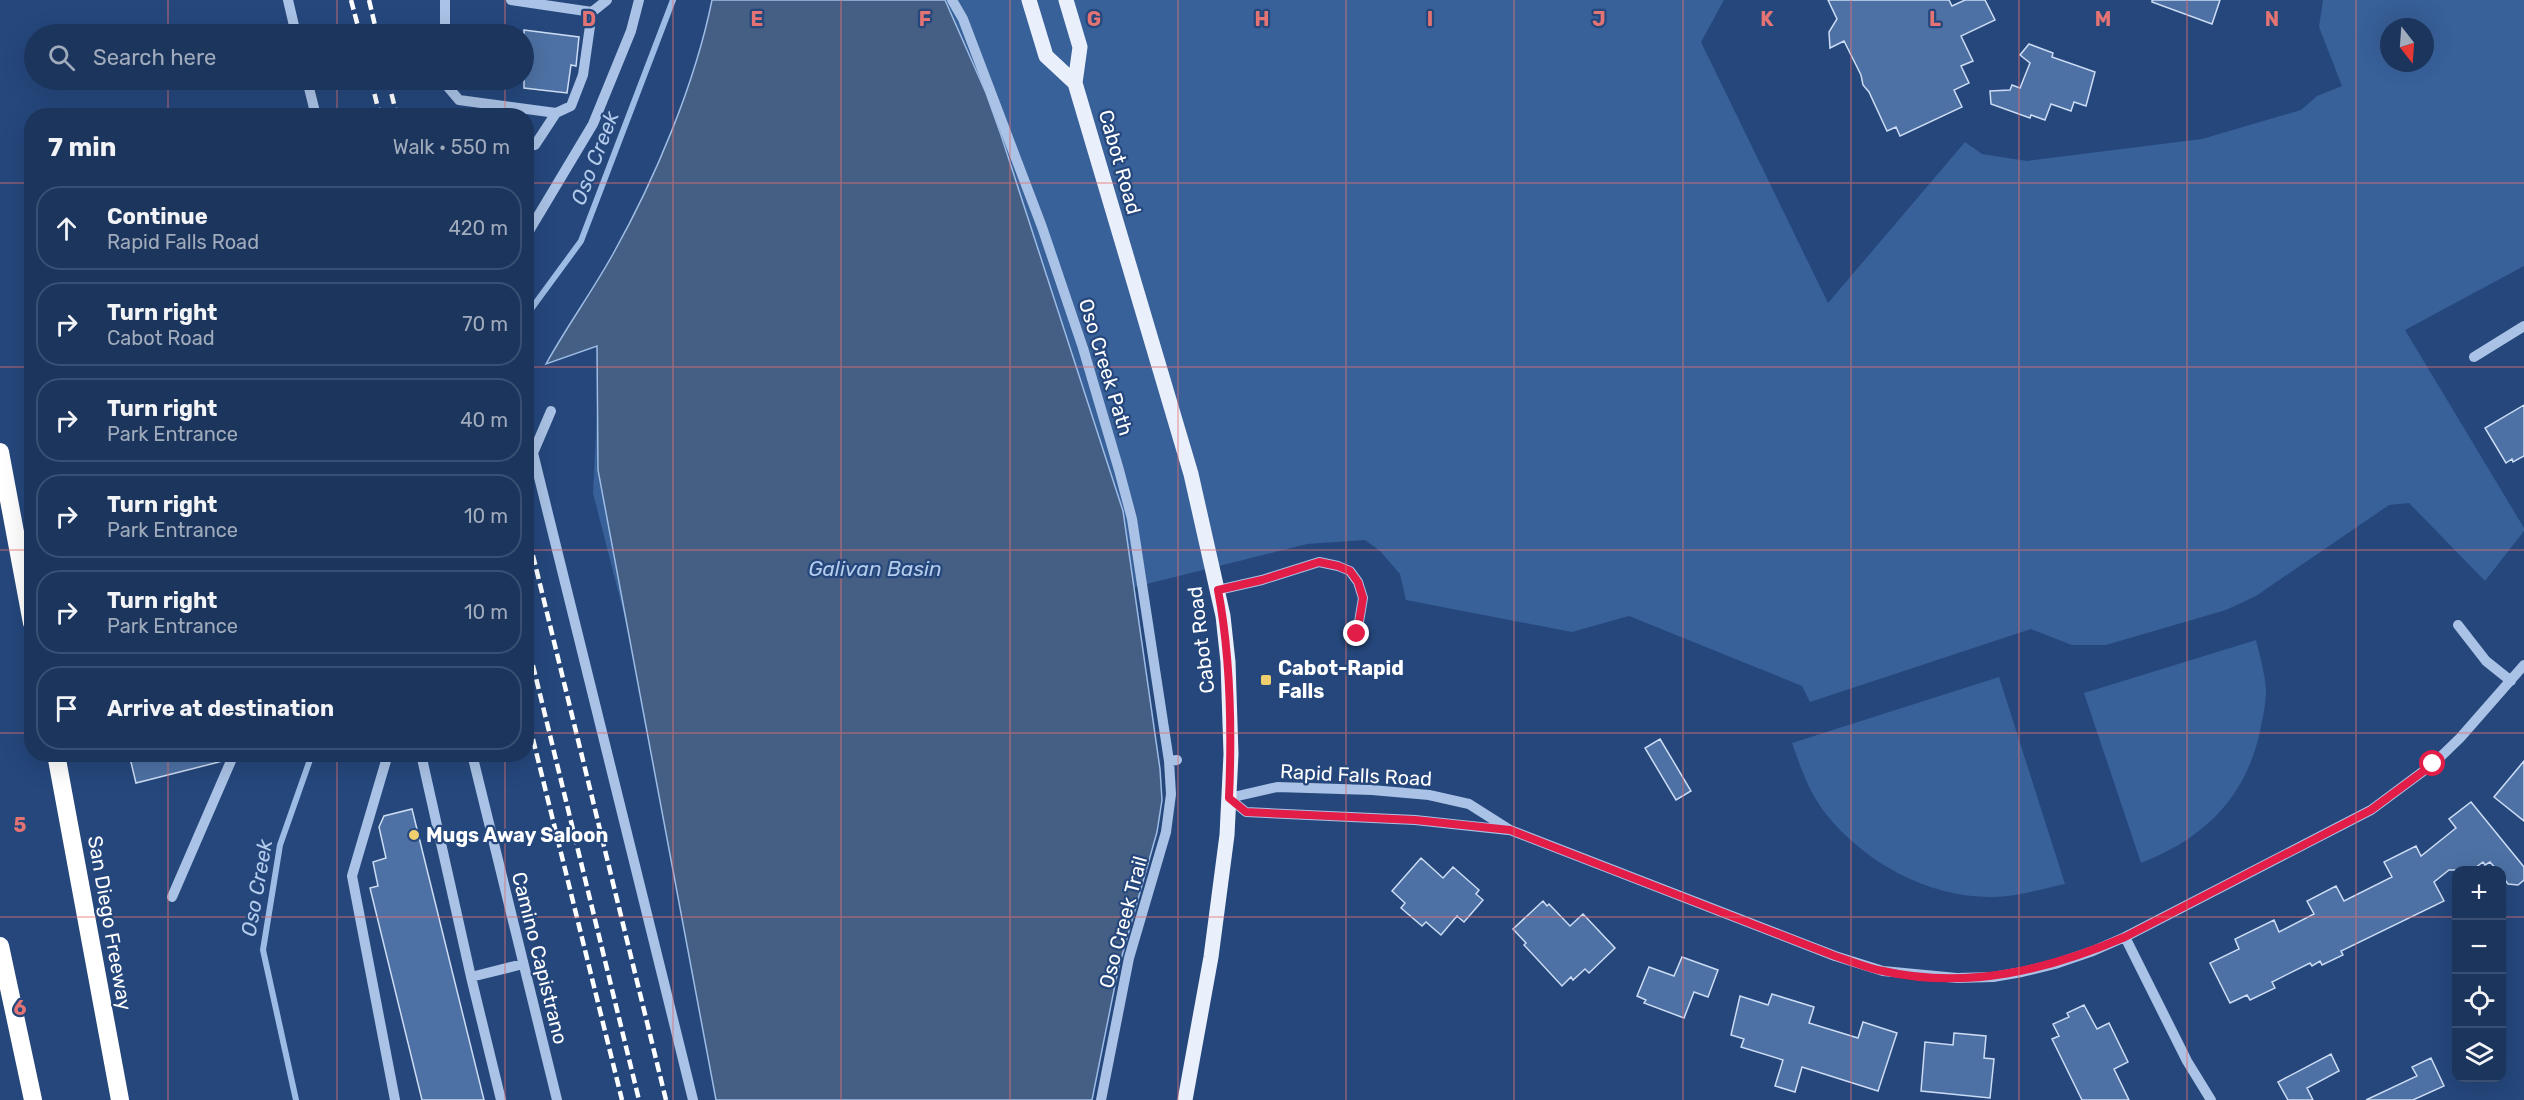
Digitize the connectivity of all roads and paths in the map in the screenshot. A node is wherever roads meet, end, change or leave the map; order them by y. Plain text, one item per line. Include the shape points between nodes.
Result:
1 (288, 0) edge
2 (445, 0) edge
3 (511, 0) edge
4 (607, 0) edge
5 (639, 0) edge
6 (952, 0) edge
7 (1029, 0) edge
8 (1066, 0) edge
9 (526, 1) edge
10 (592, 12) junction
11 (294, 24) edge
12 (445, 24) edge
13 (1075, 83) junction
14 (309, 90) edge
15 (451, 90) edge
16 (314, 108) edge
17 (519, 108) edge
18 (534, 110) edge
19 (556, 113) junction
20 (534, 145) edge
21 (534, 223) edge
22 (2524, 326) edge
23 (2474, 357) dead end
24 (550, 411) dead end
25 (534, 451) edge
26 (0, 452) edge
27 (534, 457) edge
28 (24, 580) edge
29 (1218, 590) junction
30 (2458, 625) dead end
31 (1357, 634) dead end
32 (2524, 665) edge
33 (2511, 681) junction
34 (1173, 760) joint
35 (57, 762) edge
36 (231, 762) edge
37 (386, 762) edge
38 (423, 762) edge
39 (474, 762) edge
40 (1229, 798) junction
41 (1510, 830) junction
42 (172, 897) dead end
43 (2125, 937) junction
44 (0, 946) edge
45 (523, 963) junction
46 (471, 977) junction
47 (33, 1100) edge
48 (120, 1100) edge
49 (395, 1100) edge
50 (501, 1100) edge
51 (557, 1100) edge
52 (693, 1100) edge
53 (1101, 1100) edge
54 (1185, 1100) edge
55 (2211, 1100) edge

1 - 11 street
2 - 12 street
3 - 9 street
4 - 10 street
5 - 21 street via 631,31 593,124
6 - 34 street, Oso Creek Path via 963,19 1042,226 1119,470 1132,519
7 - 13 main road via 1046,56
8 - 13 main road, Cabot Road via 1080,47
9 - 10 street
10 - 19 street via 583,75 571,106
13 - 29 main road, Cabot Road via 1191,474
14 - 16 street
15 - 17 street via 459,100
18 - 19 street
19 - 20 street
22 - 23 street
24 - 25 street
26 - 28 highway
27 - 52 street
29 - 31 street via 1319,562 1338,566 1350,571 1363,598
29 - 40 main road, Cabot Road via 1228,662
30 - 33 street via 2486,661
32 - 33 street, Rapid Falls Road
33 - 43 street, Rapid Falls Road via 2433,764 2371,810
34 - 53 street, Oso Creek Trail via 1166,832 1129,958
35 - 48 highway, San Diego Freeway
36 - 42 street
37 - 49 street via 352,876
38 - 46 street
39 - 45 street, Camino Capistrano
40 - 41 street, Rapid Falls Road via 1246,812 1415,820
40 - 41 street, Rapid Falls Road via 1277,787 1429,795 1469,804
40 - 54 main road, Cabot Road via 1215,934
41 - 43 street, Rapid Falls Road via 1883,971 1948,978 1993,977 2055,964
43 - 55 street via 2187,1061
44 - 47 highway
45 - 46 street
45 - 51 street, Camino Capistrano
46 - 50 street

